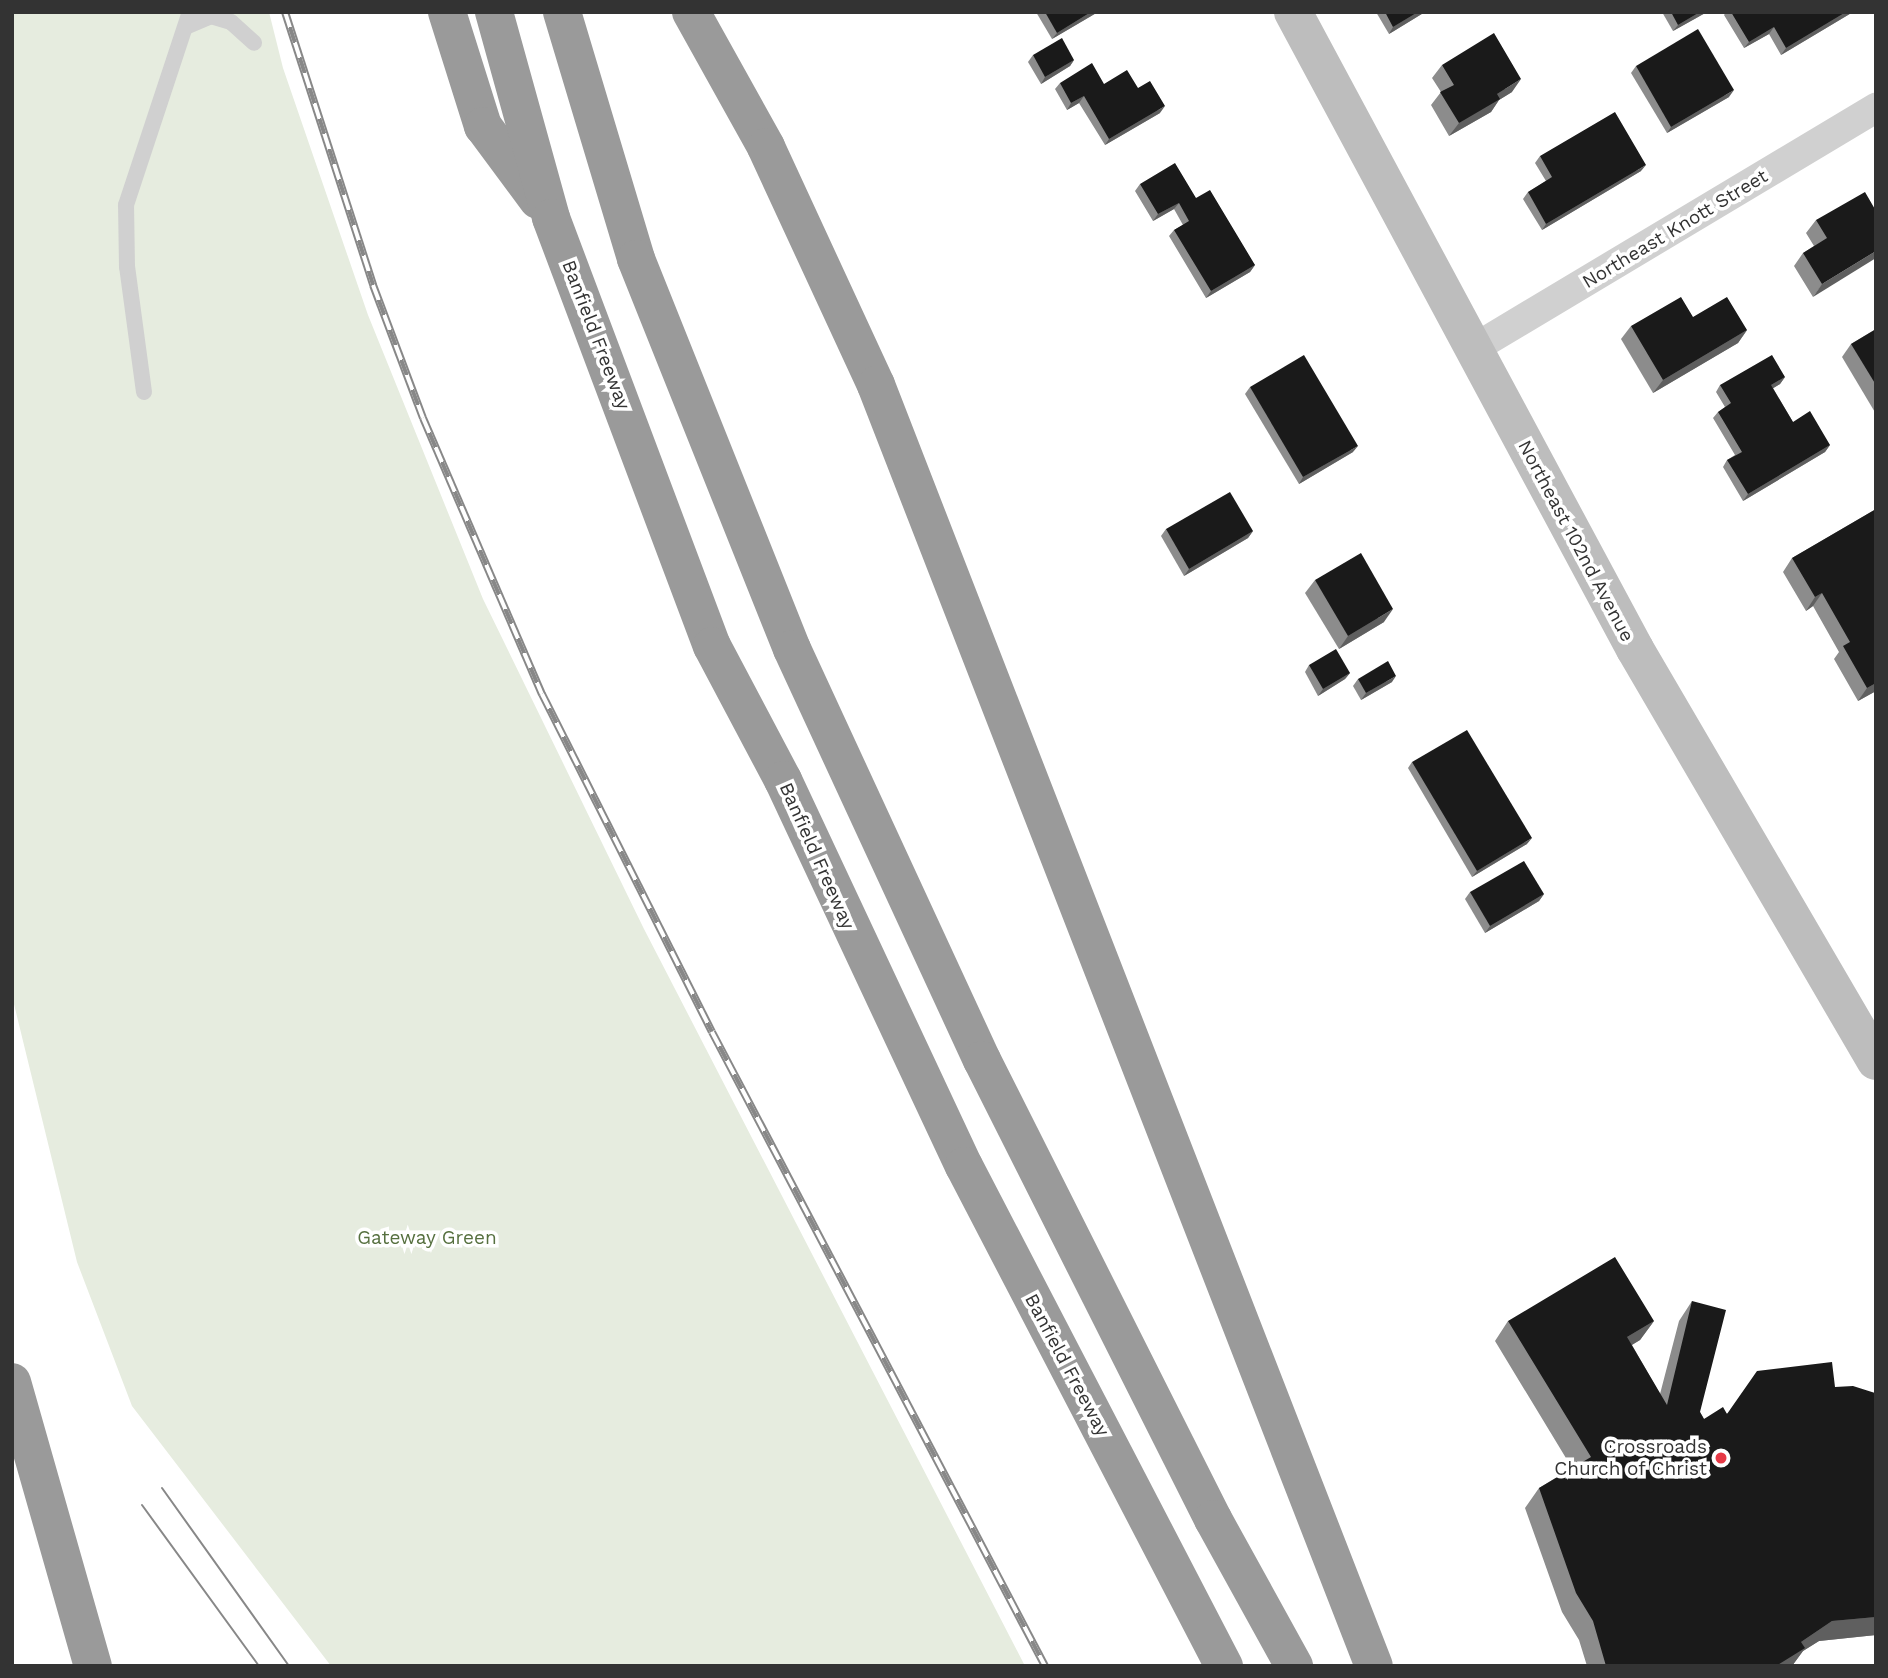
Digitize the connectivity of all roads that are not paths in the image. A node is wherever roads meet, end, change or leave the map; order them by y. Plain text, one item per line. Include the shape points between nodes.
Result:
1 (447, 12) edge
2 (494, 12) edge
3 (562, 12) edge
4 (691, 12) edge
5 (1293, 12) edge
6 (189, 19) edge
7 (254, 43) dead end
8 (1876, 108) edge
9 (551, 218) junction
10 (1473, 349) junction
11 (144, 392) dead end
12 (1876, 1061) edge
13 (12, 1382) edge
14 (93, 1666) edge
15 (1224, 1666) edge
16 (1294, 1666) edge
17 (1374, 1666) edge

1 - 9 highway via 484,126
2 - 9 highway, Banfield Freeway
3 - 16 highway via 636,259 792,649 982,1060 1213,1519
4 - 17 highway via 766,147 876,385
5 - 10 main road, Northeast 102nd Avenue
6 - 7 lane via 211,16 231,22
6 - 11 lane via 126,205 127,267
8 - 10 street, Northeast Knott Street
9 - 15 highway, Banfield Freeway via 712,646 783,780 964,1166
10 - 12 main road, Northeast 102nd Avenue via 1635,649
13 - 14 highway

